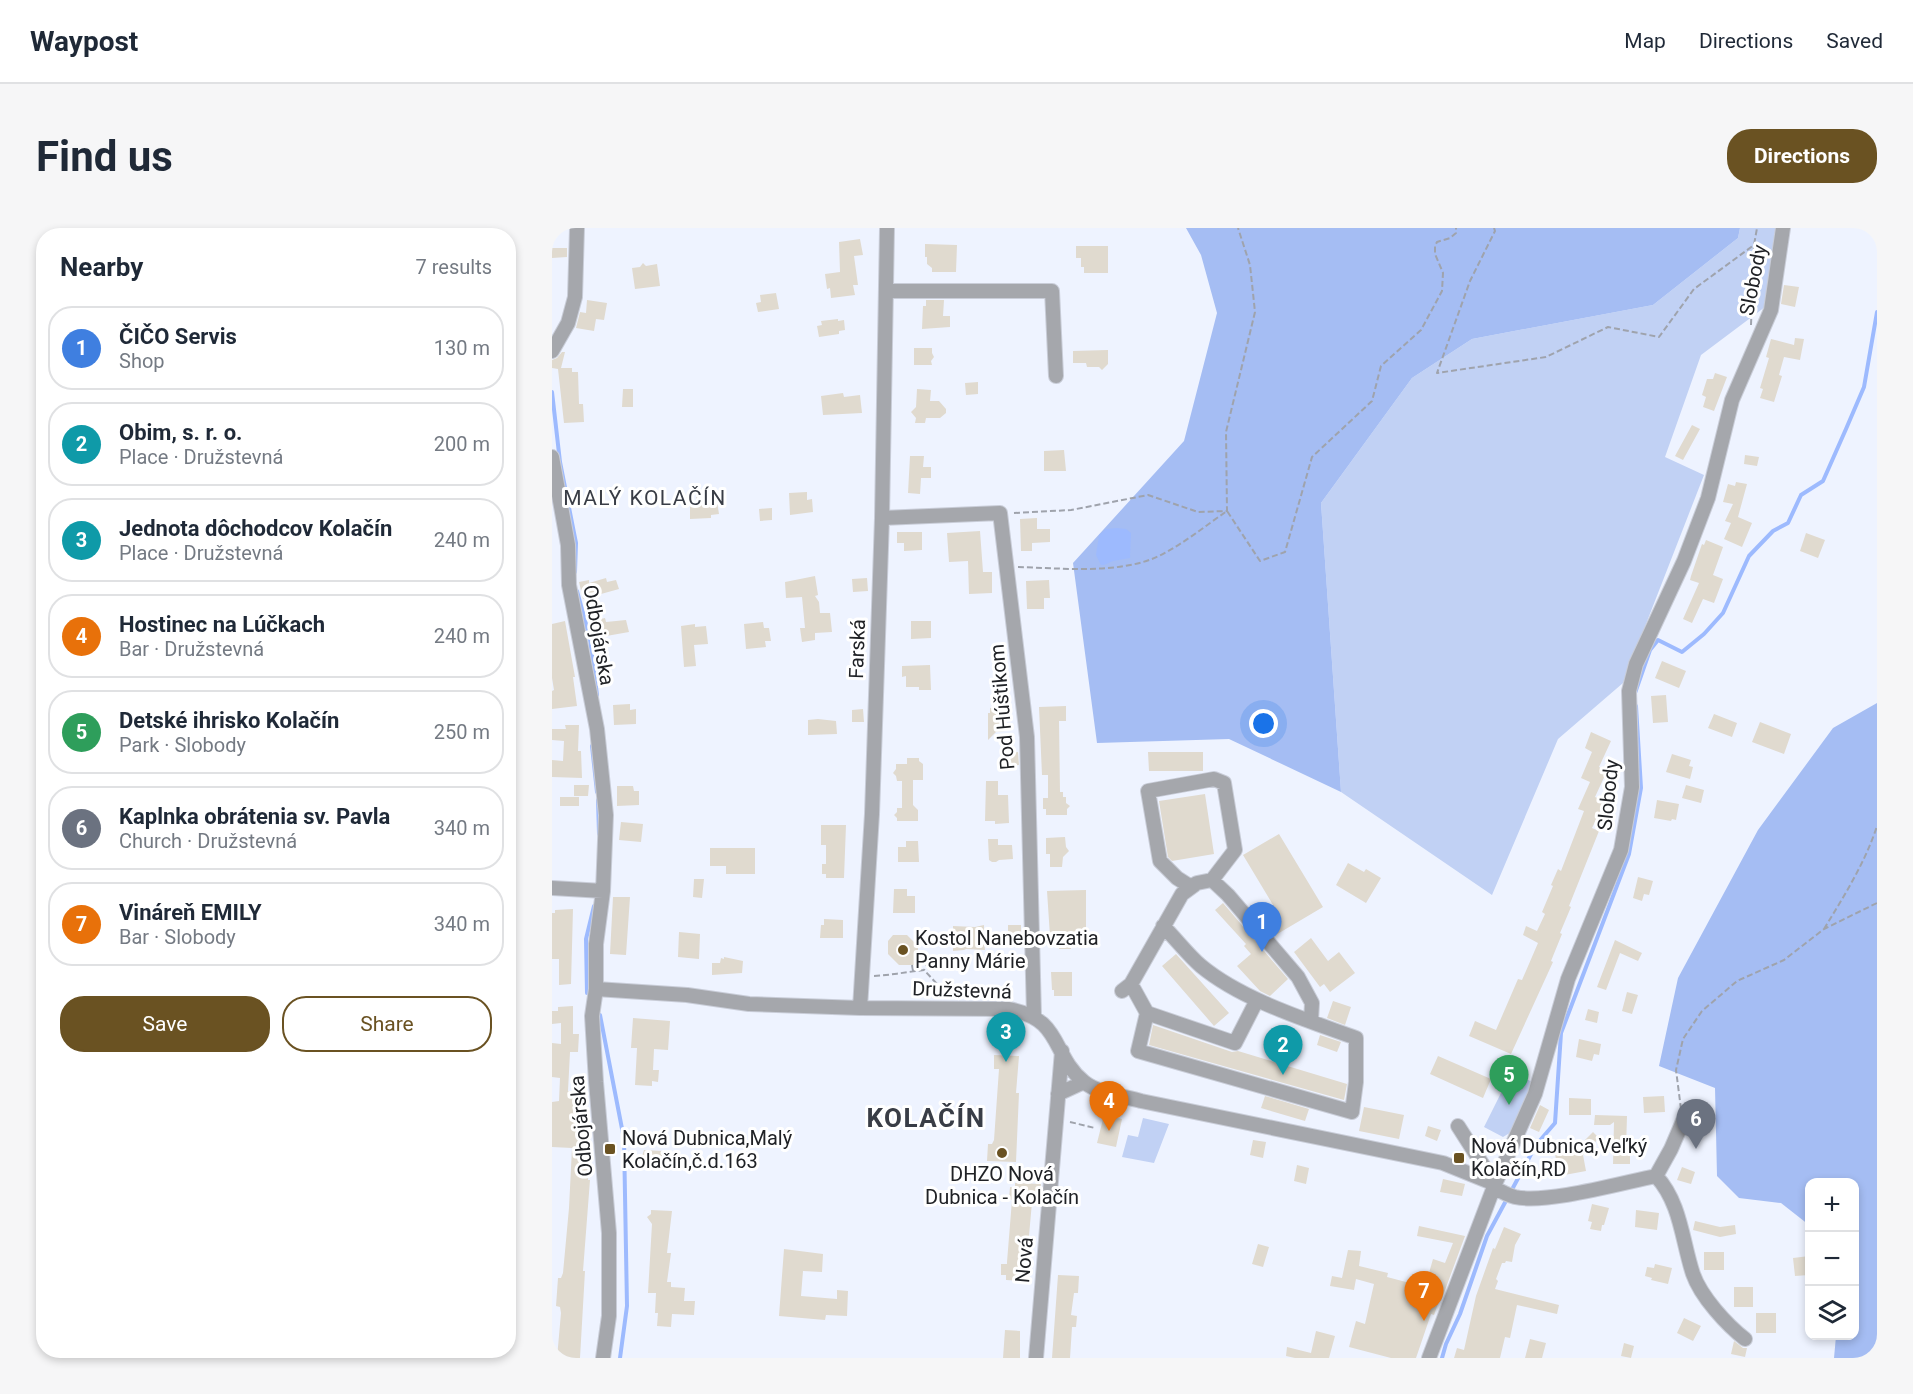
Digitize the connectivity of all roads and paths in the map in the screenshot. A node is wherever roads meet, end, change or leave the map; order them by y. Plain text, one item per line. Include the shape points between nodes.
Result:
1 (577, 228) edge
2 (887, 228) edge
3 (1238, 228) edge
4 (1456, 228) edge
5 (1494, 228) edge
6 (1758, 228) edge
7 (1783, 228) edge
8 (1754, 245) junction
9 (886, 291) junction
10 (1750, 333) dead end
11 (552, 351) edge
12 (1056, 375) dead end
13 (552, 457) edge
14 (1227, 511) junction
15 (1000, 513) junction
16 (882, 518) junction
17 (1006, 567) junction
18 (1877, 826) edge
19 (1212, 880) junction
20 (1191, 887) junction
21 (552, 888) edge
22 (603, 891) junction
23 (1877, 903) edge
24 (1163, 926) junction
25 (1824, 929) junction
26 (918, 958) dead end
27 (912, 965) dead end
28 (924, 970) junction
29 (913, 971) junction
30 (862, 976) junction
31 (596, 989) junction
32 (938, 997) dead end
33 (1257, 1000) junction
34 (860, 1008) junction
35 (1147, 1013) junction
36 (1034, 1016) junction
37 (1311, 1021) junction
38 (1062, 1051) junction
39 (1084, 1082) junction
40 (1058, 1094) junction
41 (1055, 1119) junction
42 (1683, 1121) joint
43 (1458, 1126) dead end
44 (1095, 1128) dead end
45 (1656, 1176) junction
46 (1502, 1190) junction
47 (1745, 1339) dead end
48 (603, 1358) edge
49 (1036, 1358) edge
50 (1430, 1358) edge

1 - 11 street via 574,297 567,323
2 - 9 street, Farská
3 - 14 path via 1250,265 1255,312 1226,432
4 - 14 path via 1456,233 1435,246 1443,273 1442,291 1421,330 1381,366 1372,402 1312,457 1285,552 1260,561
5 - 8 path via 1437,373 1546,357 1608,327 1659,337 1694,289
6 - 8 path
7 - 46 street, Slobody via 1772,310 1732,400 1708,498 1684,561 1636,664 1629,691 1632,787 1621,850 1569,979
8 - 10 path
9 - 12 street via 1052,291
9 - 16 street, Farská
13 - 22 street, Odbojárska via 568,545 569,585 597,729 606,815
14 - 15 path via 1198,512 1148,495 1071,510
14 - 17 path via 1152,559 1104,569
15 - 16 street
15 - 17 street, Pod Húštikom
16 - 30 street, Farská
17 - 36 street, Pod Húštikom via 1027,737
18 - 25 path via 1851,884
19 - 20 street
19 - 20 street via 1235,850 1224,783 1214,779 1148,791 1160,861
19 - 37 street via 1298,977 1312,1003
20 - 24 street via 1182,894
21 - 22 street
22 - 31 street, Odbojárska
23 - 25 path
24 - 33 street via 1202,966
24 - 35 street via 1127,987
25 - 42 path via 1784,960 1737,981 1702,1011 1683,1039 1676,1070
26 - 28 path via 925,959
27 - 29 path
28 - 29 path
28 - 32 path via 938,985
29 - 30 path
30 - 34 street, Farská
31 - 34 street, Družstevná via 749,1004
31 - 48 street, Odbojárska via 592,1016 610,1264
33 - 35 street via 1235,1043
33 - 37 street
34 - 36 street, Družstevná via 1008,1009
35 - 37 street via 1138,1051 1352,1112 1356,1038
36 - 38 street, Družstevná
38 - 39 street, Družstevná
38 - 40 street, Nová
39 - 40 street
39 - 46 street via 1141,1101 1443,1163
40 - 41 street, Nová
41 - 44 path
41 - 49 street, Nová
42 - 45 street
43 - 46 street
45 - 46 street via 1530,1198
45 - 47 street via 1674,1202 1700,1289 1731,1328
46 - 50 street, Slobody

